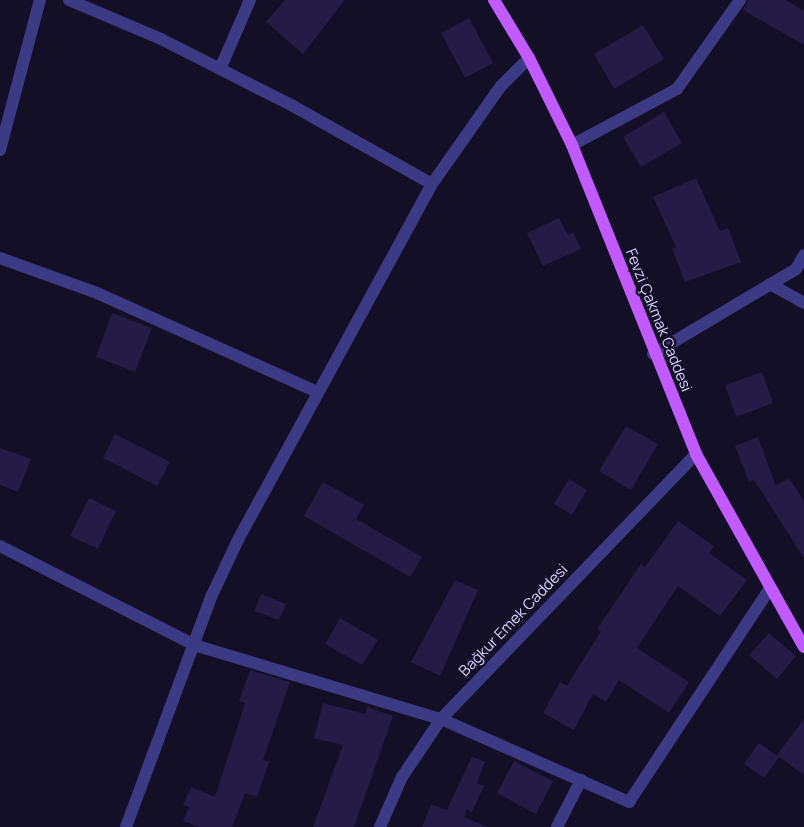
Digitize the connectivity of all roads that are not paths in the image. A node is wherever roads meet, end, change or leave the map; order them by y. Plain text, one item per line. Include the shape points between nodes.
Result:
1 (40, 0) edge
2 (69, 0) edge
3 (250, 0) edge
4 (494, 0) edge
5 (740, 0) edge
6 (529, 58) junction
7 (220, 69) junction
8 (572, 145) junction
9 (0, 150) edge
10 (432, 184) junction
11 (804, 255) edge
12 (0, 258) edge
13 (770, 284) junction
14 (804, 303) edge
15 (654, 354) junction
16 (317, 392) junction
17 (696, 454) junction
18 (0, 546) edge
19 (769, 590) junction
20 (194, 645) junction
21 (804, 647) edge
22 (441, 719) junction
23 (581, 780) junction
24 (126, 827) edge
25 (380, 827) edge
26 (558, 827) edge

1 - 9 street
2 - 7 street
3 - 7 street
4 - 6 main road, Fevzi Çakmak Caddesi
5 - 8 street via 677,89
6 - 8 main road, Fevzi Çakmak Caddesi
6 - 10 street via 501,86
7 - 10 street
8 - 15 main road, Fevzi Çakmak Caddesi
10 - 16 street
11 - 13 street via 796,269
12 - 16 street via 97,293
13 - 14 street
13 - 15 street
15 - 17 main road, Fevzi Çakmak Caddesi
16 - 20 street via 216,586
17 - 19 main road, Fevzi Çakmak Caddesi
17 - 22 street, Bağkur Emek Caddesi
18 - 20 street
19 - 21 main road, Fevzi Çakmak Caddesi
19 - 23 street via 629,802
20 - 22 street
20 - 24 street
22 - 23 street
22 - 25 street, Bağkur Emek Caddesi via 402,777
23 - 26 street

